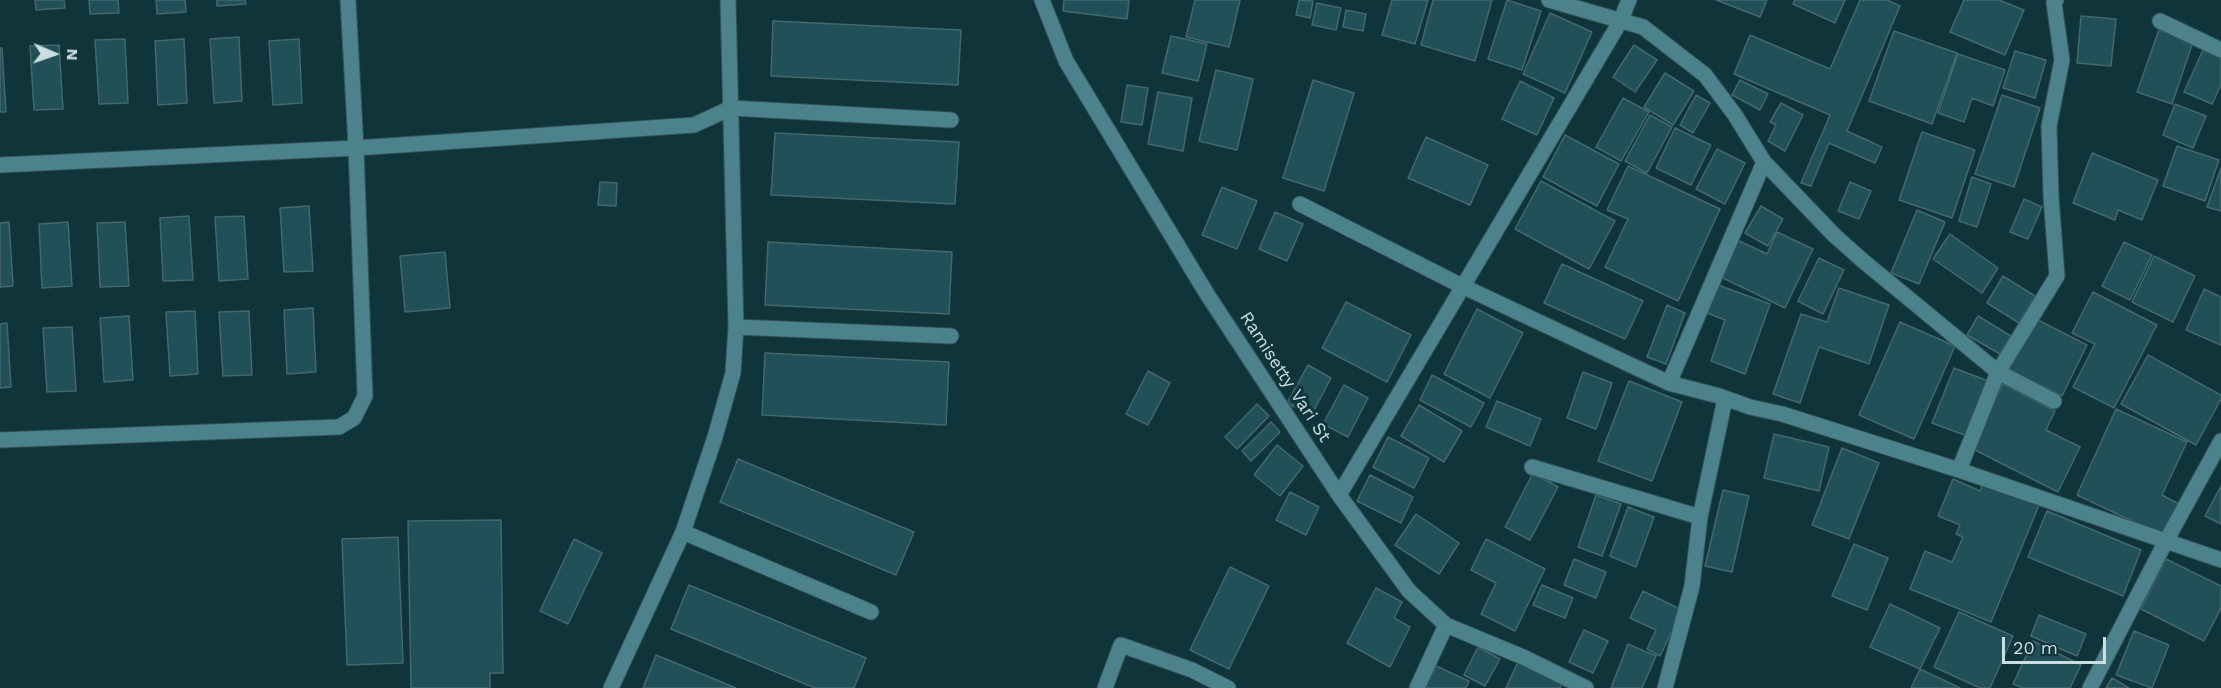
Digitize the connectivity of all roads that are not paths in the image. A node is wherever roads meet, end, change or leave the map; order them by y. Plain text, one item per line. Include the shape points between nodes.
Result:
1 (348, 0) edge
2 (728, 0) edge
3 (1042, 0) edge
4 (1549, 0) edge
5 (1629, 0) edge
6 (2056, 0) edge
7 (2160, 21) dead end
8 (1620, 22) junction
9 (2221, 50) edge
10 (731, 108) junction
11 (951, 120) dead end
12 (356, 148) junction
13 (1764, 162) junction
14 (0, 165) edge
15 (1300, 204) dead end
16 (1462, 286) junction
17 (736, 327) junction
18 (951, 336) dead end
19 (1998, 372) junction
20 (1669, 383) junction
21 (1725, 399) junction
22 (2054, 401) dead end
23 (0, 440) edge
24 (2221, 441) edge
25 (1532, 467) dead end
26 (1959, 470) junction
27 (1339, 495) junction
28 (1700, 517) junction
29 (683, 532) junction
30 (2166, 541) junction
31 (2221, 560) edge
32 (871, 612) dead end
33 (1446, 625) junction
34 (611, 688) edge
35 (1105, 688) edge
36 (1228, 688) edge
37 (1417, 688) edge
38 (1586, 688) edge
39 (1665, 688) edge
40 (2090, 688) edge

1 - 12 street
2 - 10 street
3 - 27 street, Ramisetty Vari St via 1066,61 1207,294
4 - 8 street
5 - 8 street
6 - 19 street via 2062,60 2049,126 2057,276
7 - 9 street
8 - 13 street via 1643,27 1705,75
8 - 16 street
10 - 11 street
10 - 12 street via 694,125
10 - 17 street
12 - 14 street
12 - 23 street via 365,396 354,418 339,427
13 - 19 street via 1834,235
13 - 20 street
15 - 16 street
16 - 20 street
16 - 27 street
17 - 18 street
17 - 29 street via 733,373
19 - 22 street
19 - 26 street
20 - 21 street
21 - 26 street
21 - 28 street
24 - 30 street
25 - 28 street
26 - 30 street
27 - 33 street, Ramisetty Vari St via 1409,591
28 - 39 street via 1692,586
29 - 32 street
29 - 34 street
30 - 31 street
30 - 40 street
33 - 37 street
33 - 38 street, Ramisetty Vari St
35 - 36 street via 1121,645 1192,670

